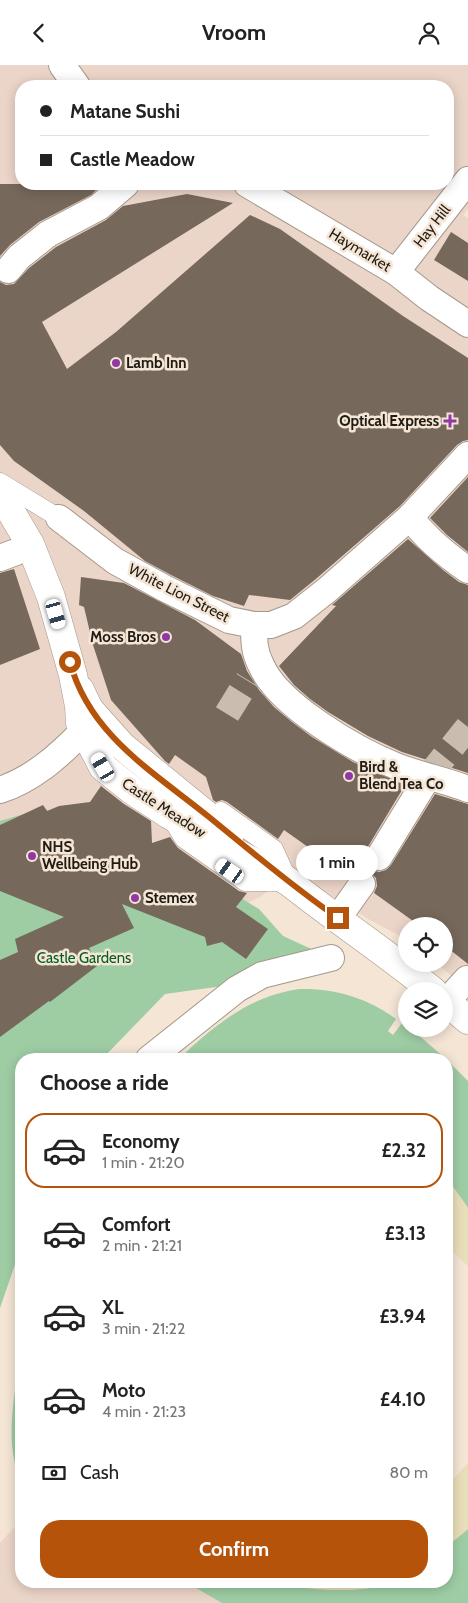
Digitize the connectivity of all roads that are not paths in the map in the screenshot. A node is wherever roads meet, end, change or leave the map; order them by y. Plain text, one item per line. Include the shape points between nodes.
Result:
1 (62, 65) edge
2 (73, 80) edge
3 (468, 180) edge
4 (119, 190) edge
5 (257, 190) edge
6 (396, 272) junction
7 (4, 275) edge
8 (468, 324) edge
9 (468, 455) edge
10 (0, 482) edge
11 (0, 493) edge
12 (410, 517) junction
13 (59, 519) joint
14 (30, 544) junction
15 (0, 557) edge
16 (468, 571) edge
17 (254, 625) junction
18 (73, 675) junction
19 (83, 731) junction
20 (428, 777) junction
21 (468, 789) edge
22 (0, 790) edge
23 (379, 857) dead end
24 (289, 882) junction
25 (362, 884) dead end
26 (338, 918) junction
27 (331, 958) dead end
28 (466, 979) dead end
29 (420, 982) edge
30 (453, 989) edge
31 (453, 1008) edge
32 (468, 1020) edge
33 (156, 1053) edge

1 - 2 street
3 - 6 street, Hay Hill
4 - 7 street via 99,207 48,234 19,257
5 - 6 street, Haymarket
6 - 8 street, Haymarket
9 - 12 street, White Lion Street
10 - 13 lane, White Lion Street
11 - 14 street
12 - 16 street via 444,554
12 - 17 street, White Lion Street via 294,615 271,625
13 - 17 street, White Lion Street via 115,561 164,588 229,620
14 - 15 street
14 - 18 street via 51,597
17 - 20 street via 255,674 331,732 395,765
18 - 19 street, Castle Meadow
18 - 24 street, Castle Meadow via 89,709 122,747
19 - 22 street via 51,762 16,785
19 - 24 street, Castle Meadow via 103,767 132,791
20 - 21 street
20 - 23 street
24 - 26 street, Castle Meadow
25 - 26 street
26 - 29 street, Castle Meadow
27 - 33 street via 231,984
28 - 30 street
31 - 32 street, Castle Meadow

